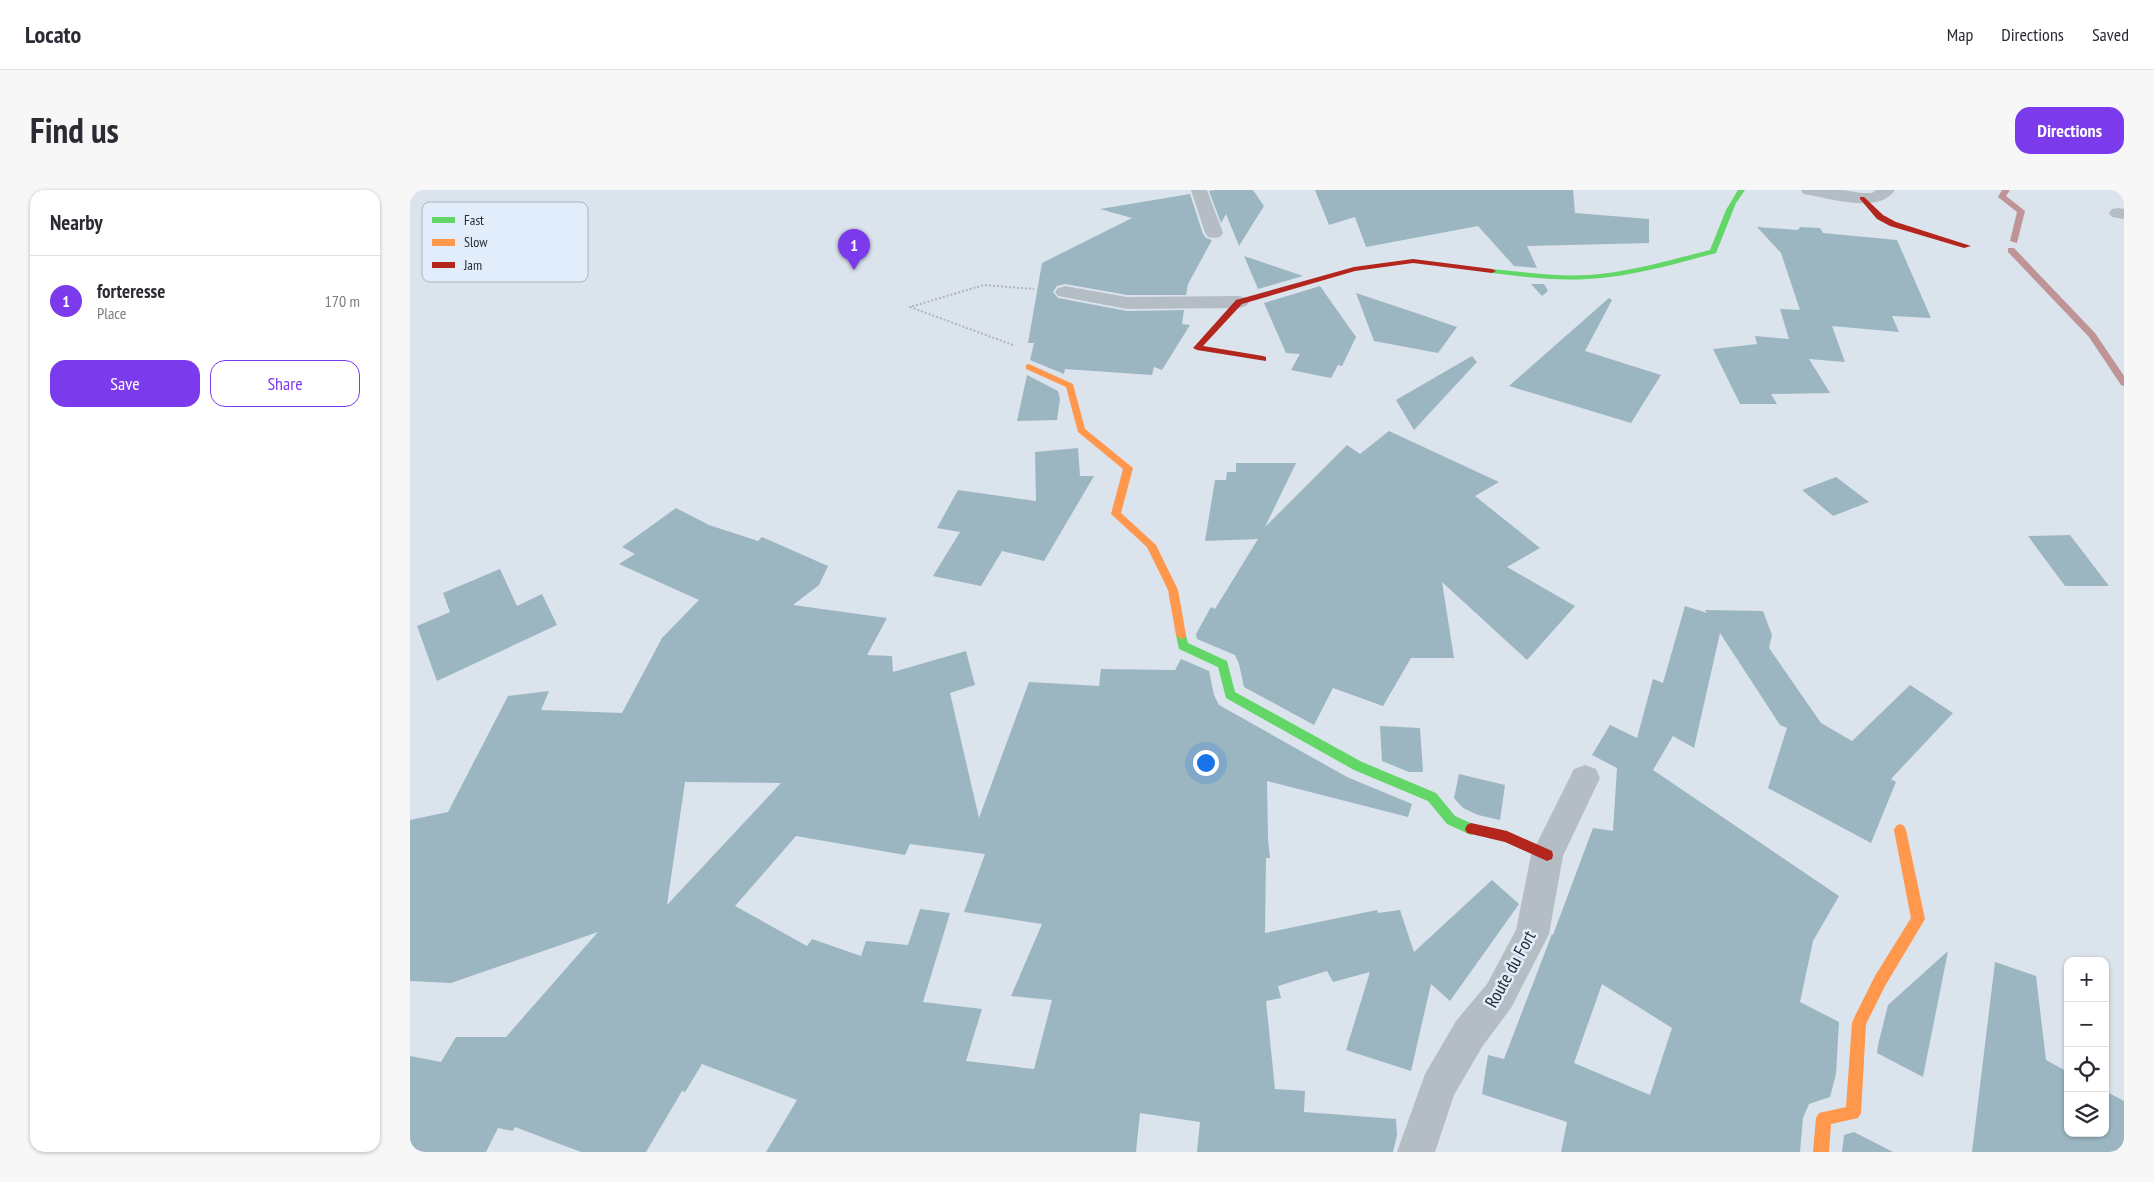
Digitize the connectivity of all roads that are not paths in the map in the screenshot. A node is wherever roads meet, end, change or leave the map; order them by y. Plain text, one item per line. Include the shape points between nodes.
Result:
1 (1199, 190) edge
2 (1742, 190) edge
3 (1809, 190) edge
4 (1886, 190) edge
5 (1862, 198) junction
6 (1214, 233) dead end
7 (1967, 246) dead end
8 (1065, 292) road end
9 (1239, 302) junction
10 (1263, 359) dead end
11 (1029, 367) road end
12 (1585, 778) dead end
13 (1900, 830) dead end
14 (1547, 856) junction
15 (1416, 1152) edge
16 (1821, 1152) edge

1 - 6 street
2 - 9 street via 1730,206 1713,251 1654,267 1598,276 1533,276 1413,260 1354,269
3 - 5 street
4 - 5 street via 1876,198
5 - 7 street via 1880,217 1893,224
8 - 9 street via 1127,303
9 - 10 street via 1197,348
11 - 14 street via 1070,386 1081,430 1128,468 1116,514 1151,545 1173,590 1183,646 1223,664 1230,695 1358,766 1432,797 1451,820 1474,830 1507,837
12 - 14 street, Route du Fort
13 - 16 street via 1918,919 1880,980 1859,1023 1853,1113 1824,1118
14 - 15 street, Route du Fort via 1532,934 1499,996 1468,1034 1438,1087

